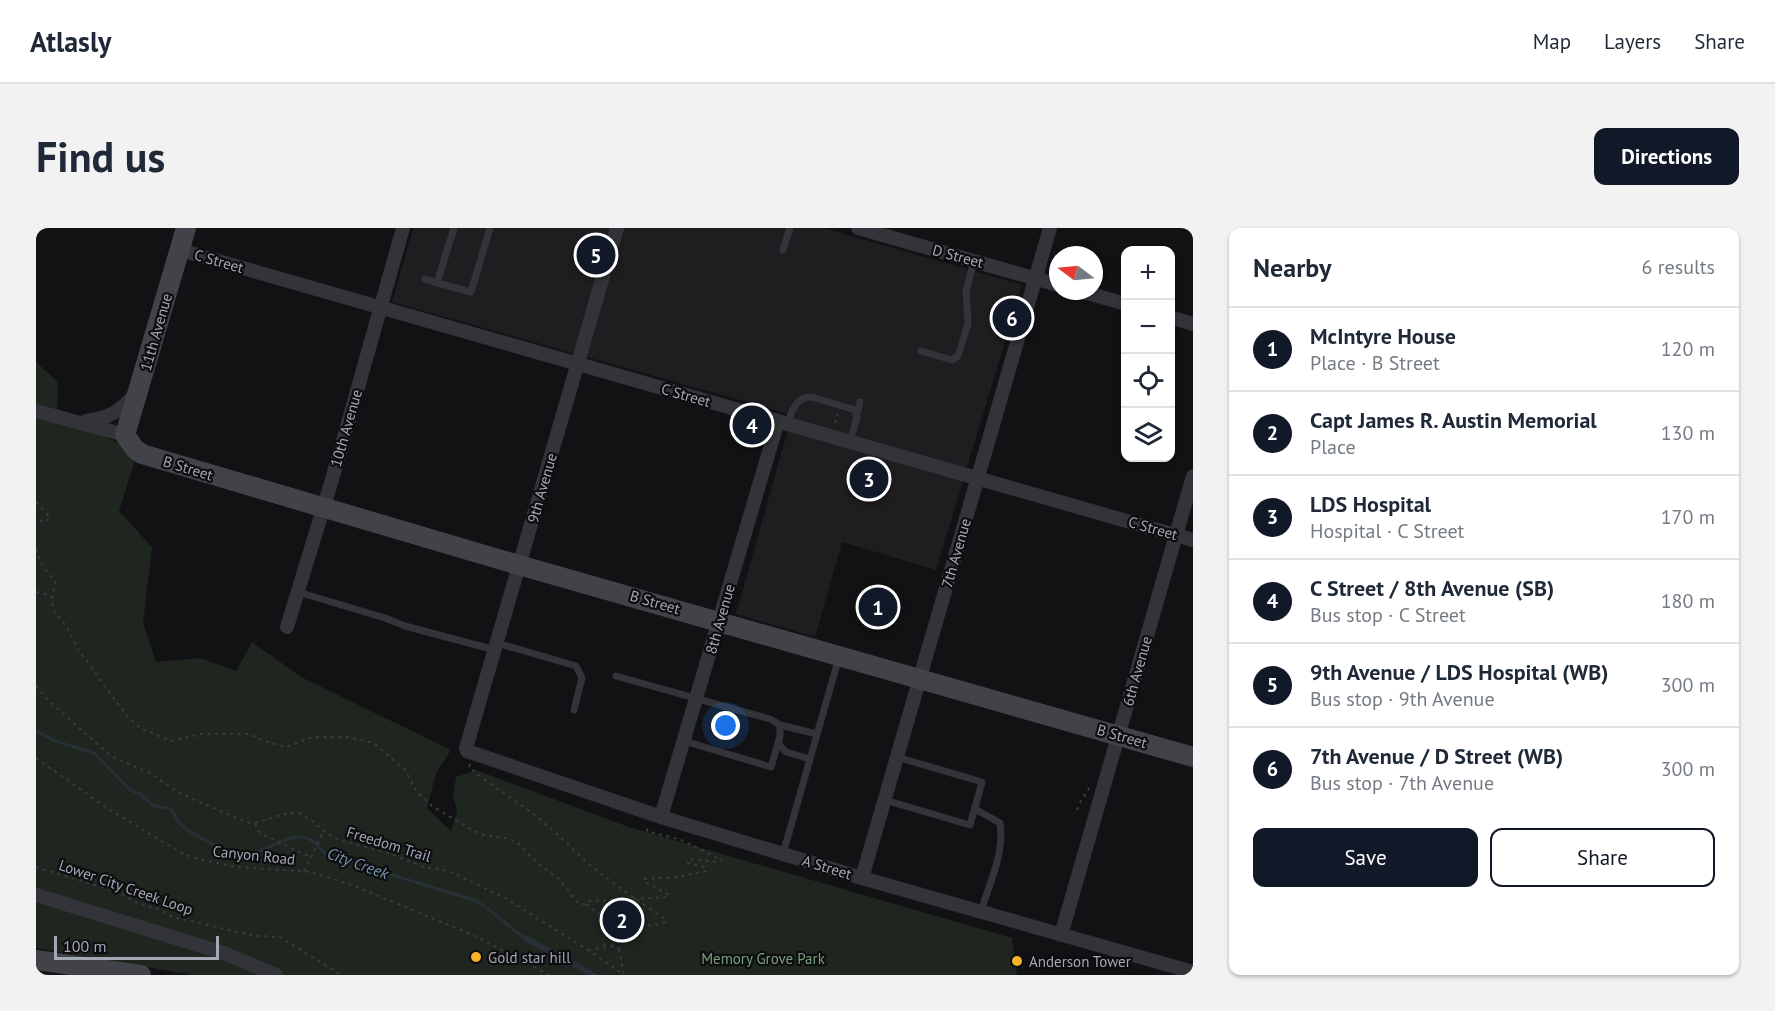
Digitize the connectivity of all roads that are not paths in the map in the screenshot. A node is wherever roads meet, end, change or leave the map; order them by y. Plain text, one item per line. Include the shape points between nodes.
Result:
1 (186, 228) edge
2 (402, 228) edge
3 (454, 228) edge
4 (490, 228) edge
5 (618, 228) edge
6 (790, 228) edge
7 (858, 228) edge
8 (1050, 228) edge
9 (180, 250) junction
10 (783, 250) dead end
11 (974, 261) junction
12 (1035, 278) junction
13 (425, 279) dead end
14 (1049, 282) edge
15 (437, 283) junction
16 (1103, 298) edge
17 (1121, 303) edge
18 (380, 307) junction
19 (1175, 319) edge
20 (1193, 324) edge
21 (921, 351) dead end
22 (578, 364) junction
23 (138, 390) junction
24 (821, 390) dead end
25 (818, 399) junction
26 (860, 402) dead end
27 (36, 411) edge
28 (857, 414) junction
29 (80, 422) junction
30 (782, 422) junction
31 (125, 435) junction
32 (850, 441) junction
33 (1193, 476) edge
34 (977, 478) junction
35 (323, 508) junction
36 (1176, 535) junction
37 (1193, 540) edge
38 (520, 565) junction
39 (298, 592) junction
40 (720, 621) junction
41 (287, 627) dead end
42 (496, 646) junction
43 (839, 656) junction
44 (616, 676) dead end
45 (920, 679) junction
46 (697, 698) junction
47 (574, 710) dead end
48 (780, 725) junction
49 (817, 734) junction
50 (1119, 735) junction
51 (684, 741) junction
52 (778, 743) junction
53 (469, 755) joint
54 (1193, 756) edge
55 (897, 757) junction
56 (810, 759) junction
57 (885, 800) junction
58 (975, 809) junction
59 (661, 818) junction
60 (783, 854) junction
61 (862, 878) junction
62 (36, 895) edge
63 (981, 912) junction
64 (1060, 934) junction
65 (36, 960) edge
66 (1193, 972) edge
67 (141, 975) edge
68 (276, 975) edge

1 - 9 street, 11th Avenue
2 - 18 street, 10th Avenue
3 - 15 lane
4 - 15 lane via 471,292
5 - 22 street, 9th Avenue
6 - 10 lane
7 - 11 street, D Street
8 - 12 street, 7th Avenue
9 - 18 street, C Street
9 - 23 street, 11th Avenue
11 - 12 street, D Street
11 - 21 lane via 966,291 968,324 958,356 952,360
12 - 14 street, D Street
12 - 34 street, 7th Avenue
13 - 15 lane
16 - 17 street
18 - 22 street, C Street
18 - 35 street, 10th Avenue
19 - 20 street
22 - 30 street, C Street
22 - 38 street, 9th Avenue
23 - 29 street via 115,414
23 - 31 street, 11th Avenue
24 - 25 lane
25 - 28 lane
25 - 30 lane via 801,399
26 - 28 lane
27 - 29 street
28 - 32 lane
29 - 31 street
30 - 32 street, C Street
30 - 40 street, 8th Avenue
31 - 35 street, B Street via 142,454
32 - 34 street, C Street
33 - 36 street, 6th Avenue
34 - 36 street, C Street
34 - 45 street, 7th Avenue
35 - 38 street, B Street
35 - 39 street, 10th Avenue
36 - 37 street, C Street
36 - 50 street, 6th Avenue
38 - 40 street, B Street
38 - 42 street, 9th Avenue
39 - 41 street, 10th Avenue
39 - 42 lane via 405,626
40 - 43 street, B Street
40 - 46 street, 8th Avenue
42 - 47 lane via 576,666 582,678
42 - 53 street, 9th Avenue
43 - 45 street, B Street
43 - 49 lane
44 - 46 lane
45 - 50 street, B Street
45 - 55 street, 7th Avenue
46 - 48 lane
46 - 51 street, 8th Avenue
48 - 49 lane
48 - 52 lane
49 - 56 lane
50 - 54 street, B Street
50 - 64 street, 6th Avenue
51 - 52 lane via 771,767
51 - 59 street, 8th Avenue
52 - 56 lane via 786,752
53 - 59 street, A Street
55 - 57 street, 7th Avenue
55 - 58 lane via 982,782
56 - 60 lane
57 - 58 lane via 970,825
57 - 61 street, 7th Avenue
58 - 63 lane via 1000,823 1002,832 1001,848
59 - 60 street, A Street
60 - 61 street, A Street
61 - 63 street, A Street
62 - 68 street via 224,953
63 - 64 street, A Street
64 - 66 street, A Street
65 - 67 street

